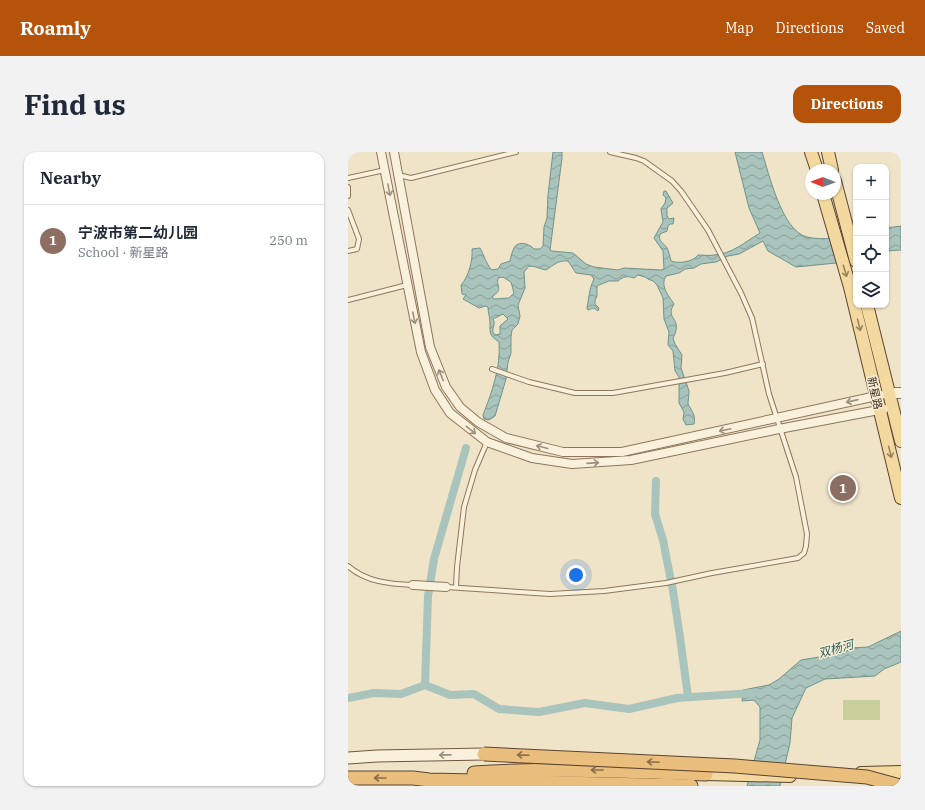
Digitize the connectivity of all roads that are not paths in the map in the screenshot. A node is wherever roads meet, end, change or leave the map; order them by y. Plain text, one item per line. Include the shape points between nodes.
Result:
1 (381, 152) edge
2 (394, 152) edge
3 (516, 152) edge
4 (610, 152) edge
5 (812, 152) edge
6 (828, 152) edge
7 (815, 164) edge
8 (831, 164) edge
9 (385, 170) junction
10 (398, 175) junction
11 (348, 178) edge
12 (348, 187) edge
13 (348, 196) edge
14 (825, 200) edge
15 (840, 200) edge
16 (348, 210) edge
17 (853, 250) edge
18 (348, 251) edge
19 (407, 285) junction
20 (348, 300) edge
21 (869, 308) edge
22 (763, 364) junction
23 (492, 369) dead end
24 (896, 393) edge
25 (876, 395) junction
26 (879, 409) junction
27 (897, 409) edge
28 (776, 418) junction
29 (779, 429) junction
30 (901, 441) edge
31 (487, 442) junction
32 (901, 498) edge
33 (348, 566) edge
34 (413, 585) joint
35 (446, 587) joint
36 (456, 587) junction
37 (484, 754) joint
38 (348, 758) edge
39 (901, 772) edge
40 (706, 774) joint
41 (784, 776) junction
42 (348, 778) edge
43 (413, 778) junction
44 (901, 782) edge
45 (691, 786) edge
46 (900, 786) edge

1 - 9 street
2 - 10 street
3 - 10 lane via 411,178
4 - 22 lane via 644,161 672,181 681,191 708,230 741,293 752,318
5 - 7 main road
6 - 8 main road
9 - 11 lane
9 -> 19 street
28 -> 10 street via 622,452 562,452 506,438 478,422 460,407 446,387 430,347
12 - 13 lane
14 -> 25 main road, 新星路 via 850,287
15 - 17 main road
16 - 18 lane via 359,239 357,249
19 - 20 lane
19 -> 31 street via 421,352 435,390 450,414
21 - 24 main road, 新星路
22 - 23 lane via 613,393 575,393 529,382
22 - 28 lane
24 - 25 street
24 - 27 main road, 新星路
25 - 26 main road, 新星路
25 -> 28 street
26 - 27 street
26 - 29 street
26 -> 32 main road, 新星路
27 - 30 main road, 新星路
28 - 29 lane
31 -> 29 street via 532,458 572,464 631,460
29 - 36 lane via 796,477 805,521 806,546 804,553 798,558 666,583 604,591 550,594
31 - 36 lane via 464,507
33 - 34 lane via 354,572 372,580
34 - 35 street
35 - 36 lane
37 -> 38 main road
46 -> 37 highway, bridge via 867,777 735,766
39 - 41 main road
40 - 41 main road
40 -> 43 highway via 609,770 504,771
41 - 44 main road
43 -> 42 highway
43 - 45 highway

